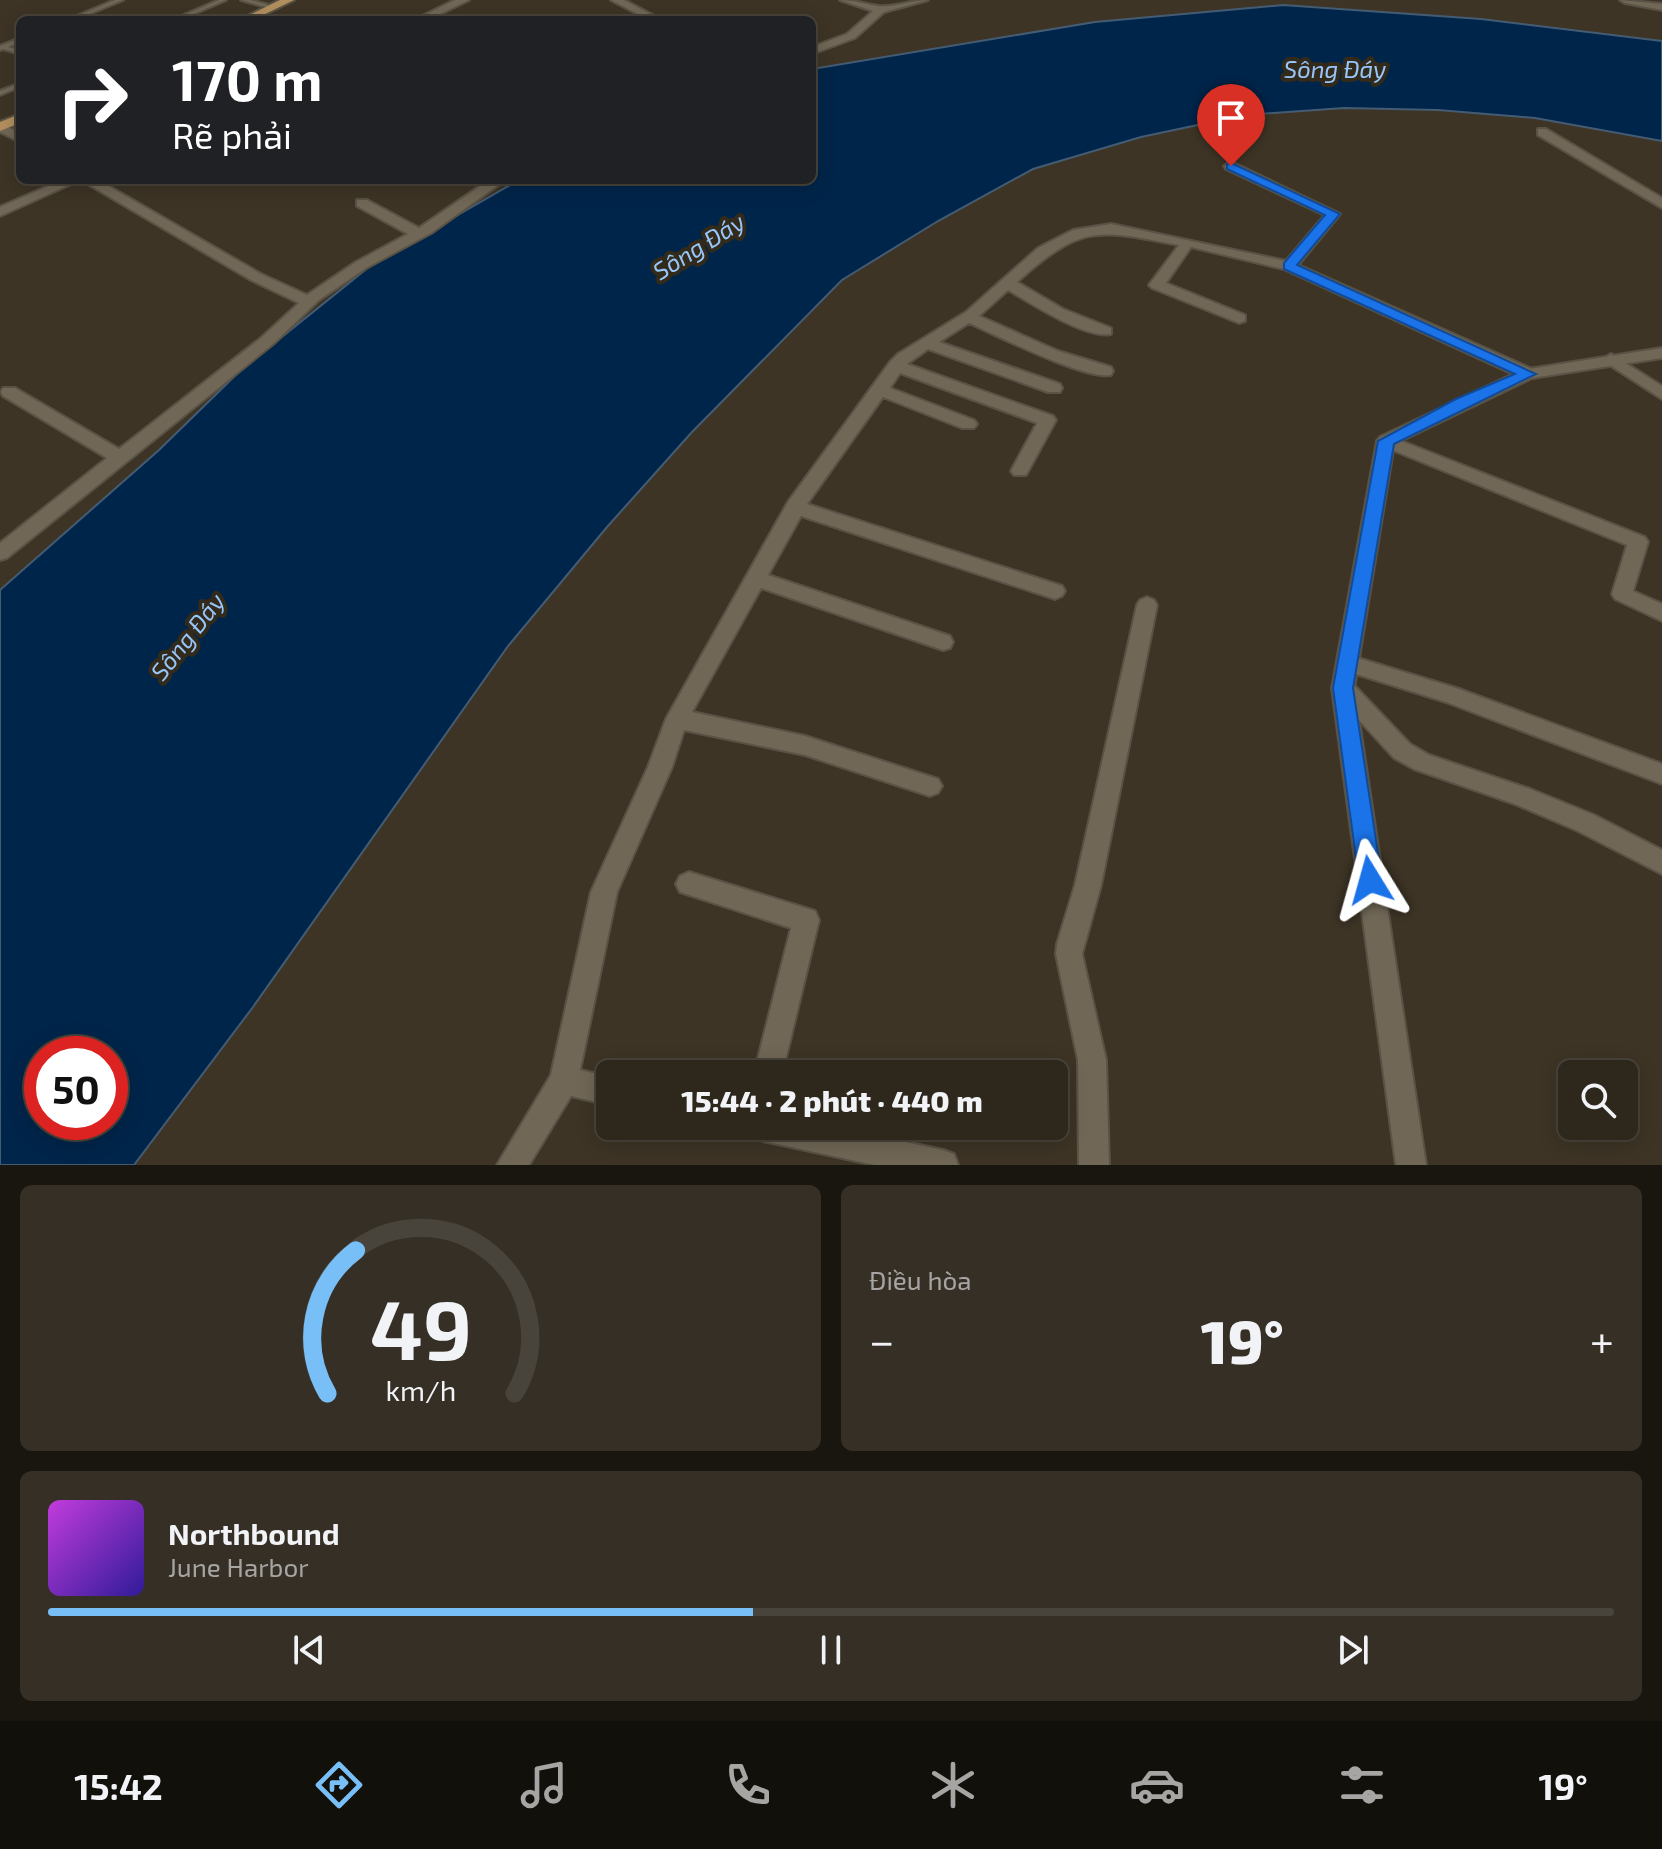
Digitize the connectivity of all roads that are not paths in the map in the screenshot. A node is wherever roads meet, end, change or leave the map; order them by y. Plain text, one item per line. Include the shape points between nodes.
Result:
1 (120, 0) edge
2 (223, 0) edge
3 (244, 0) edge
4 (289, 0) edge
5 (464, 0) edge
6 (616, 0) edge
7 (845, 0) edge
8 (923, 0) edge
9 (1626, 0) edge
10 (273, 7) junction
11 (1662, 7) edge
12 (880, 10) junction
13 (80, 16) edge
14 (185, 16) edge
15 (253, 16) edge
16 (428, 16) edge
17 (649, 16) edge
18 (816, 50) edge
19 (1542, 132) dead end
20 (1231, 166) dead end
21 (64, 184) edge
22 (95, 184) edge
23 (489, 184) edge
24 (362, 203) dead end
25 (1662, 204) edge
26 (0, 212) edge
27 (419, 234) junction
28 (1188, 242) junction
29 (1289, 266) junction
30 (1007, 283) junction
31 (309, 302) junction
32 (968, 317) junction
33 (1239, 318) dead end
34 (1105, 331) dead end
35 (927, 343) junction
36 (1662, 353) edge
37 (1611, 359) junction
38 (896, 366) junction
39 (1105, 371) dead end
40 (1528, 374) junction
41 (1054, 388) dead end
42 (879, 390) junction
43 (9, 392) dead end
44 (1662, 394) edge
45 (968, 424) dead end
46 (1386, 441) junction
47 (120, 458) junction
48 (1020, 471) dead end
49 (795, 507) junction
50 (0, 553) edge
51 (757, 579) junction
52 (1055, 591) dead end
53 (1147, 605) dead end
54 (1662, 613) edge
55 (943, 642) dead end
56 (1348, 663) junction
57 (1343, 688) junction
58 (677, 719) junction
59 (1662, 774) edge
60 (930, 786) dead end
61 (1662, 863) edge
62 (689, 884) dead end
63 (771, 1060) edge
64 (564, 1080) junction
65 (596, 1088) edge
66 (828, 1140) edge
67 (512, 1165) edge
68 (943, 1165) edge
69 (1094, 1165) edge
70 (1411, 1165) edge

1 - 13 lane
2 - 14 lane
3 - 10 lane
4 - 10 main road
5 - 16 street
6 - 17 street
7 - 12 street
8 - 12 street
9 - 11 street
10 - 15 main road
12 - 18 street via 844,39
19 - 25 street
20 - 29 street via 1333,214
21 - 26 street
22 - 31 street
23 - 27 street
24 - 27 street
27 - 31 street via 361,265
28 - 29 street
28 - 30 street via 1090,229 1043,251
28 - 33 street via 1157,285
29 - 40 street
30 - 32 street
30 - 34 street
31 - 47 street
32 - 35 street
32 - 39 street via 1048,353
35 - 38 street
35 - 41 street
36 - 37 street
37 - 40 street
37 - 44 street
38 - 42 street
38 - 48 street via 1047,420
40 - 46 street
42 - 45 street
42 - 49 street
43 - 47 street
46 - 54 street via 1638,542 1622,594
46 - 56 street
47 - 50 street
49 - 51 street
49 - 52 street
51 - 55 street
51 - 58 street
53 - 69 street via 1069,954 1092,1060
56 - 57 street
56 - 59 street via 1451,695
57 - 61 street via 1390,741 1412,757 1573,818
57 - 70 street
58 - 60 street via 804,744
58 - 64 street via 604,892
62 - 63 street via 806,920
64 - 65 street
64 - 67 street
66 - 68 street

